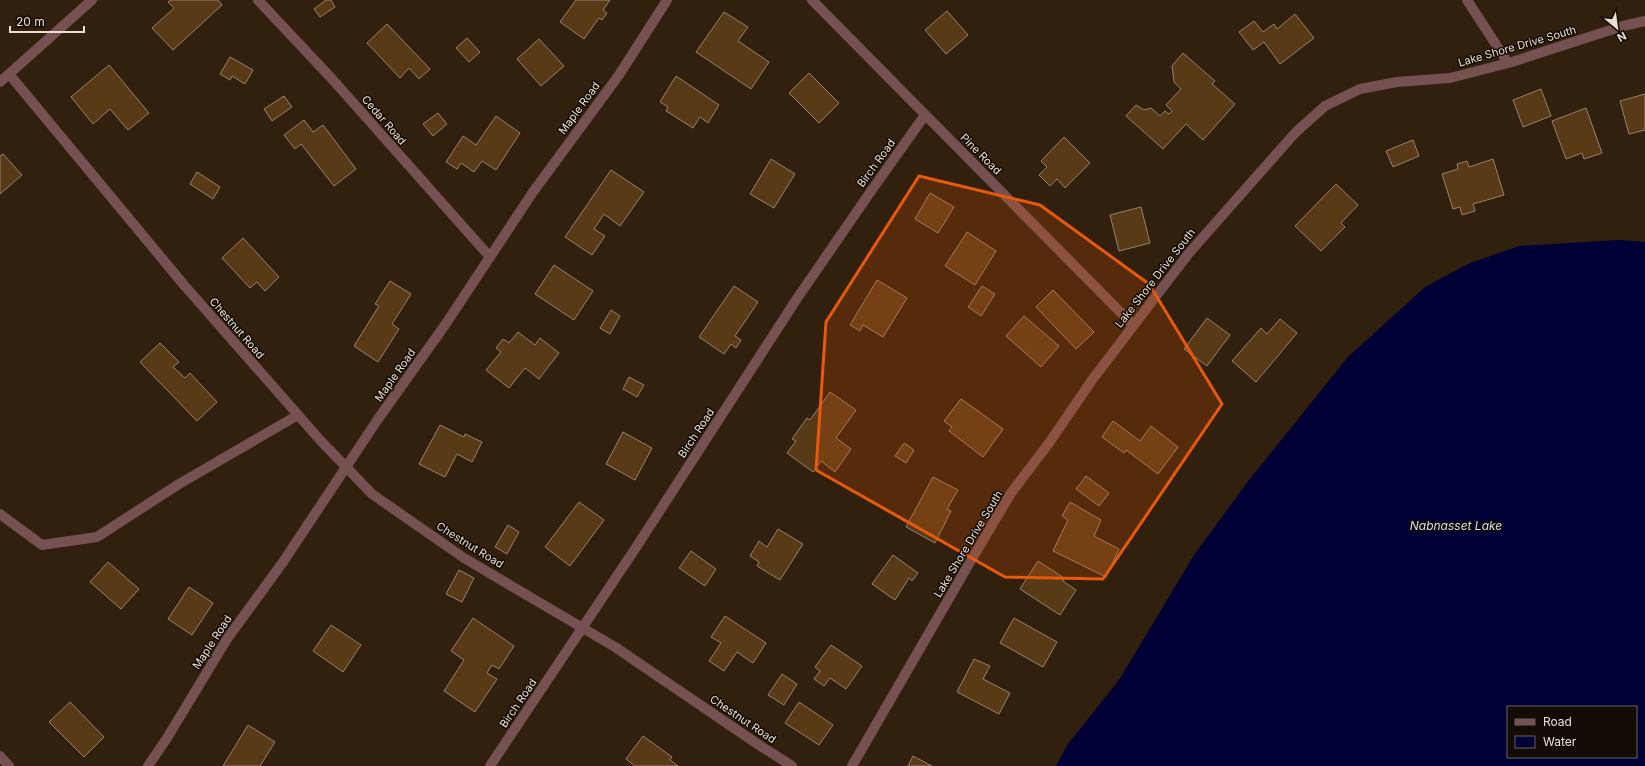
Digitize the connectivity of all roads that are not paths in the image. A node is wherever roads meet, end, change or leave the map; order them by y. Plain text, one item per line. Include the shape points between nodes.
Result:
1 (92, 0) edge
2 (258, 0) edge
3 (667, 0) edge
4 (812, 0) edge
5 (1468, 0) edge
6 (1645, 21) edge
7 (1508, 63) junction
8 (9, 74) junction
9 (0, 82) edge
10 (926, 115) junction
11 (490, 257) junction
12 (1133, 325) junction
13 (298, 415) junction
14 (347, 467) junction
15 (0, 514) edge
16 (583, 627) junction
17 (0, 756) edge
18 (9, 766) edge
19 (148, 766) edge
20 (490, 766) edge
21 (792, 766) edge
22 (852, 766) edge

1 - 8 street
2 - 11 street, Cedar Road via 333,80
3 - 11 street, Maple Road via 619,75 533,192
4 - 10 street, Pine Road
5 - 7 street
6 - 7 street, Lake Shore Drive South
7 - 12 street, Lake Shore Drive South via 1450,78 1397,82 1360,89 1325,106 1295,133 1204,236
8 - 9 street
8 - 13 street, Chestnut Road via 184,285
10 - 12 street, Pine Road
10 - 16 street, Birch Road via 868,194 796,300
11 - 14 street, Maple Road
12 - 22 street, Lake Shore Drive South via 1011,493
13 - 14 street, Chestnut Road
13 - 15 street via 179,484 97,537 42,545
14 - 16 street, Chestnut Road via 372,494 464,558
14 - 19 street, Maple Road via 227,639
16 - 20 street, Birch Road
16 - 21 street, Chestnut Road
17 - 18 street

